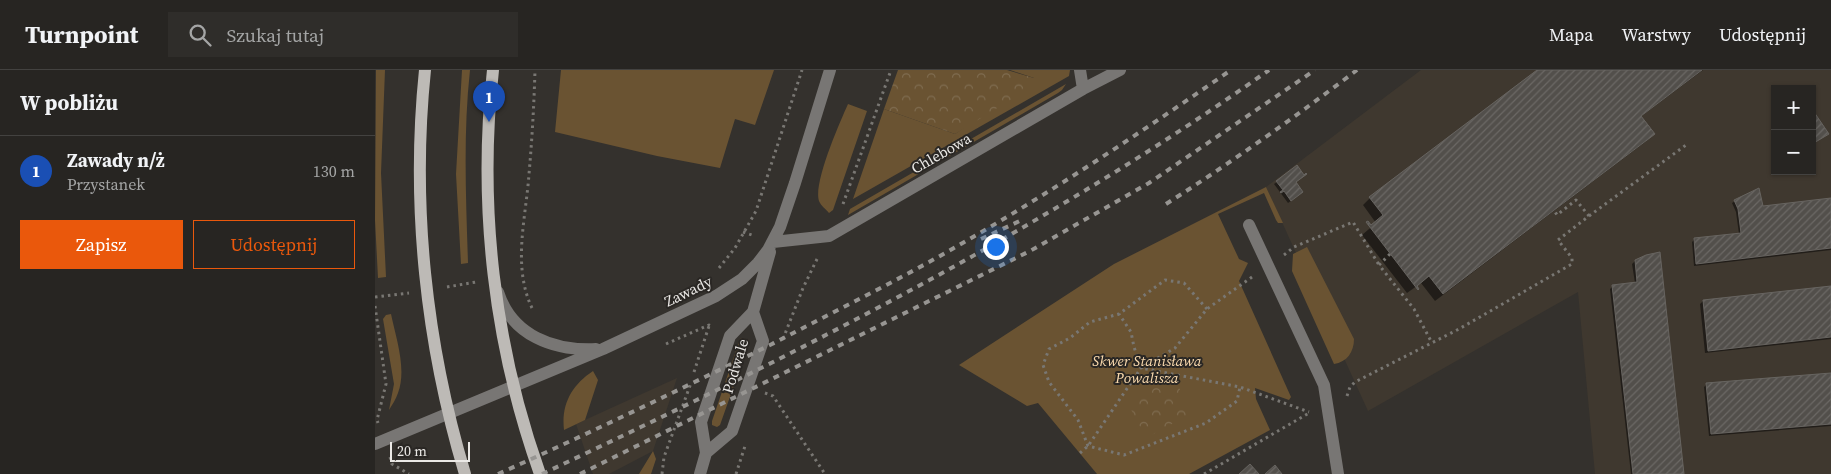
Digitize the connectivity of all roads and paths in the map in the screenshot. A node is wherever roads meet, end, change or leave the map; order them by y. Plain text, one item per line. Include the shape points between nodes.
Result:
1 (425, 70) edge
2 (493, 70) edge
3 (535, 70) edge
4 (802, 70) edge
5 (830, 70) edge
6 (891, 70) edge
7 (1080, 70) edge
8 (1120, 70) edge
9 (1083, 89) junction
10 (1685, 145) dead end
11 (1554, 210) dead end
12 (1589, 216) junction
13 (1249, 225) dead end
14 (829, 236) junction
15 (773, 242) junction
16 (1390, 254) dead end
17 (1269, 266) junction
18 (1379, 266) junction
19 (713, 273) dead end
20 (523, 275) junction
21 (494, 280) junction
22 (427, 290) junction
23 (375, 297) edge
24 (375, 306) edge
25 (1207, 309) junction
26 (535, 312) dead end
27 (753, 312) junction
28 (1119, 314) junction
29 (709, 325) junction
30 (730, 336) junction
31 (783, 340) dead end
32 (1432, 343) junction
33 (665, 344) dead end
34 (603, 349) junction
35 (1141, 368) junction
36 (515, 386) junction
37 (1241, 387) junction
38 (763, 392) dead end
39 (1347, 404) dead end
40 (448, 413) junction
41 (1309, 413) junction
42 (377, 420) dead end
43 (1330, 420) junction
44 (748, 438) dead end
45 (375, 444) edge
46 (1088, 446) junction
47 (706, 453) junction
48 (1080, 453) dead end
49 (465, 474) edge
50 (540, 474) edge
51 (662, 474) edge
52 (700, 474) edge
53 (736, 474) edge
54 (825, 474) edge
55 (1204, 474) edge
56 (1338, 474) edge

1 - 22 main road via 420,175
2 - 21 main road via 488,174
3 - 20 path via 521,246
4 - 19 path via 756,211 725,263
5 - 15 street, Zawady
6 - 14 path
7 - 9 street
8 - 9 street, Chlebowa
9 - 14 street, Chlebowa
10 - 12 path
11 - 12 path via 1557,215 1576,200
12 - 32 path via 1558,240 1572,258 1572,264
13 - 17 street
14 - 15 street, Chlebowa
14 - 31 path via 803,288
15 - 27 street, Zawady
15 - 34 street, Zawady via 758,263 728,289
16 - 18 path
17 - 18 path via 1294,247 1353,222
17 - 25 path
17 - 43 street via 1324,385
18 - 32 path via 1414,309
20 - 21 path
20 - 26 path via 527,296
21 - 22 path
21 - 34 street, Zawady via 507,312 533,336 559,347
21 - 36 main road
22 - 23 path
22 - 40 main road
24 - 42 path via 386,384
25 - 28 path via 1184,283 1165,280
25 - 35 path via 1175,348
27 - 30 street, Podwale
27 - 47 street, Podwale via 763,341 731,431
28 - 35 path via 1131,332
28 - 46 path via 1090,322 1049,349 1043,365 1049,382 1079,420
29 - 30 path
29 - 33 path
29 - 51 path via 664,457
30 - 47 street, Podwale via 701,422
32 - 39 path via 1355,382 1346,396
34 - 36 street, Zawady
35 - 37 path
35 - 46 path
36 - 40 street, Zawady
36 - 50 main road
37 - 41 path
37 - 46 path via 1237,401 1206,423 1123,455
38 - 54 path via 773,396
40 - 45 street, Zawady
40 - 49 main road
41 - 43 path
41 - 55 path
43 - 56 street
44 - 53 path
46 - 48 path
47 - 52 street, Podwale

